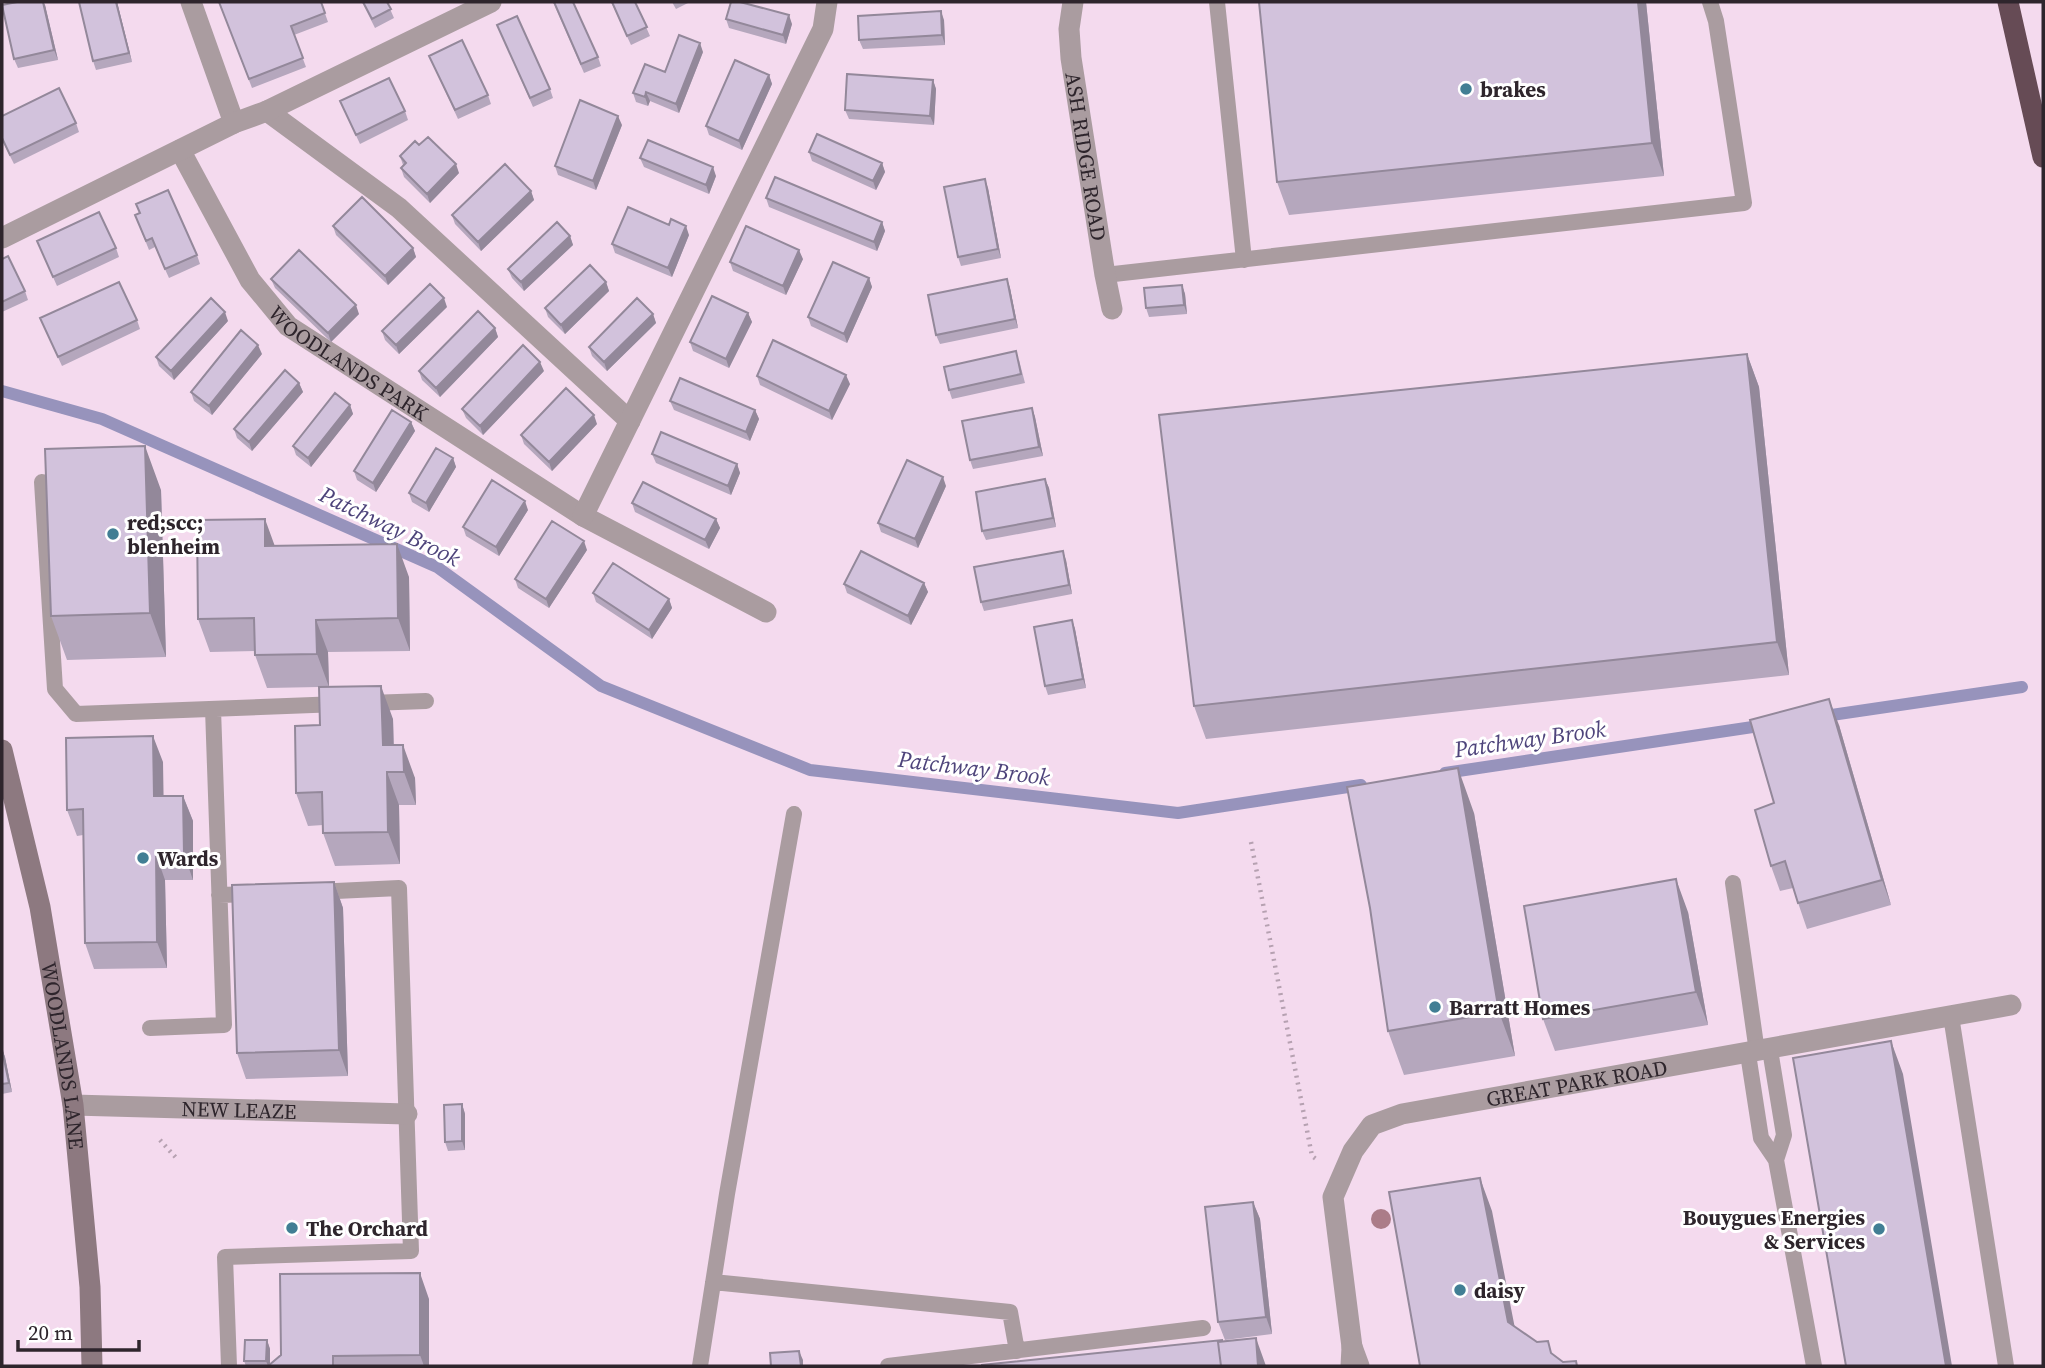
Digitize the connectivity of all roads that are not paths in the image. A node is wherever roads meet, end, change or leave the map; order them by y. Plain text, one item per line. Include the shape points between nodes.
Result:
1 (191, 2) edge
2 (491, 2) edge
3 (827, 2) edge
4 (1073, 2) edge
5 (1217, 2) edge
6 (1710, 2) edge
7 (2008, 2) edge
8 (267, 111) junction
9 (234, 123) junction
10 (180, 150) junction
11 (2043, 157) edge
12 (2, 238) edge
13 (1244, 260) junction
14 (1105, 275) junction
15 (1112, 309) dead end
16 (630, 421) junction
17 (42, 482) edge
18 (583, 516) junction
19 (766, 612) dead end
20 (426, 701) dead end
21 (213, 709) junction
22 (2, 750) edge
23 (794, 814) dead end
24 (1733, 883) dead end
25 (303, 892) edge
26 (275, 893) edge
27 (219, 895) junction
28 (2011, 1005) dead end
29 (1951, 1016) junction
30 (150, 1028) dead end
31 (1758, 1052) junction
32 (73, 1105) junction
33 (407, 1114) junction
34 (1776, 1160) junction
35 (713, 1282) junction
36 (1203, 1328) dead end
37 (1017, 1351) junction
38 (1354, 1360) edge
39 (92, 1366) edge
40 (229, 1366) edge
41 (700, 1366) edge
42 (888, 1366) edge
43 (1814, 1366) edge
44 (2006, 1366) edge

1 - 9 street
2 - 8 street
3 - 16 street via 823,29
4 - 14 street, ASH RIDGE ROAD via 1071,58
5 - 13 lane
6 - 13 lane via 1744,203
7 - 11 highway
8 - 9 street
8 - 16 street via 399,208
9 - 10 street
10 - 12 street
10 - 18 street, WOODLANDS PARK via 250,280 288,326
13 - 14 lane
14 - 15 street, ASH RIDGE ROAD
16 - 18 street
17 - 21 lane via 55,689 76,714
18 - 19 street, WOODLANDS PARK
20 - 21 lane
21 - 27 lane
22 - 32 street, WOODLANDS LANE via 40,907
23 - 35 lane
24 - 31 lane
25 - 33 lane via 400,888
26 - 27 lane
27 - 30 lane via 224,1025
28 - 29 street, GREAT PARK ROAD
29 - 31 street, GREAT PARK ROAD
29 - 44 lane
31 - 34 lane via 1784,1135
31 - 34 lane via 1760,1138
31 - 38 street, GREAT PARK ROAD via 1402,1114 1372,1125 1353,1151 1333,1197
32 - 33 street, NEW LEAZE
32 - 39 street, WOODLANDS LANE via 90,1287
33 - 40 lane via 411,1251 225,1257
34 - 43 lane
35 - 37 lane via 1010,1312
35 - 41 lane
36 - 37 lane
37 - 42 lane

